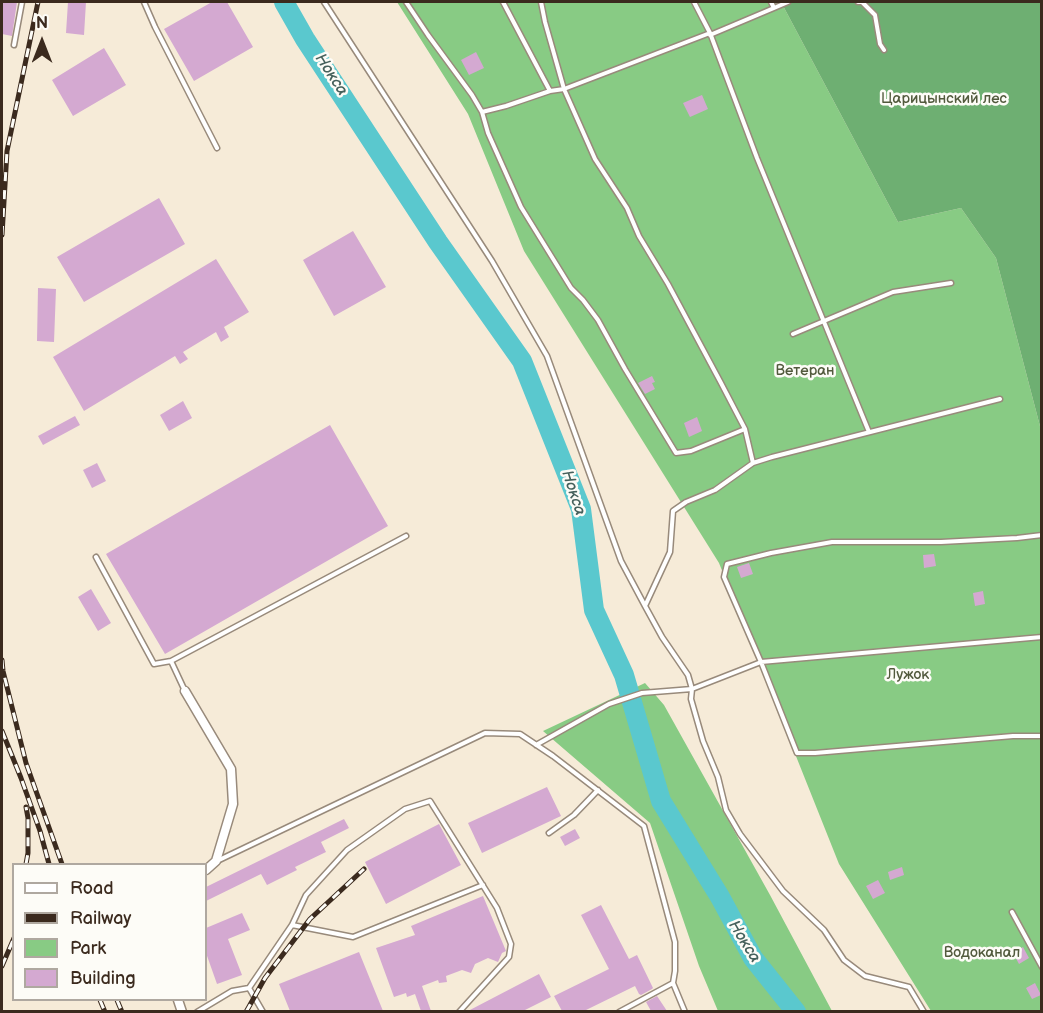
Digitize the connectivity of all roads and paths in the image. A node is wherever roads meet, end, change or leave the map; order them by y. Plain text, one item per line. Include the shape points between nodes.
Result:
1 (22, 2) edge
2 (144, 2) edge
3 (324, 2) edge
4 (406, 2) edge
5 (503, 2) edge
6 (541, 2) edge
7 (694, 2) edge
8 (771, 2) edge
9 (788, 2) edge
10 (858, 2) edge
11 (774, 8) junction
12 (710, 34) junction
13 (14, 45) dead end
14 (884, 50) dead end
15 (564, 89) junction
16 (550, 91) junction
17 (482, 112) junction
18 (217, 148) dead end
19 (951, 283) dead end
20 (824, 322) junction
21 (793, 334) dead end
22 (1000, 399) dead end
23 (745, 429) junction
24 (869, 432) junction
25 (753, 463) junction
26 (1041, 535) edge
27 (406, 536) dead end
28 (96, 557) dead end
29 (645, 606) junction
30 (1041, 637) edge
31 (171, 661) junction
32 (761, 662) junction
33 (692, 689) junction
34 (185, 691) joint
35 (1041, 735) edge
36 (536, 745) junction
37 (598, 790) junction
38 (549, 833) dead end
39 (216, 861) junction
40 (207, 869) edge
41 (483, 885) junction
42 (1012, 912) dead end
43 (292, 925) junction
44 (1041, 968) edge
45 (673, 983) junction
46 (249, 988) junction
47 (197, 1011) edge
48 (263, 1011) edge
49 (459, 1011) edge
50 (619, 1011) edge
51 (685, 1011) edge
52 (924, 1011) edge

1 - 13 lane
2 - 18 lane
3 - 29 lane via 492,261 547,356 621,561
4 - 17 lane
5 - 16 lane
6 - 15 lane
7 - 12 lane
8 - 11 lane
9 - 11 lane
10 - 14 lane via 875,15
11 - 12 lane
12 - 15 lane
12 - 20 lane
15 - 16 lane
15 - 23 lane via 595,159 627,208
16 - 17 lane
17 - 23 lane via 521,207 571,288 598,320 676,453 691,451
19 - 20 lane via 893,292
20 - 21 lane
20 - 24 lane
22 - 24 lane
23 - 25 lane
24 - 25 lane
25 - 29 lane via 715,490 673,511 670,552
26 - 32 lane via 941,542 832,542 727,564 724,577
27 - 31 lane
28 - 31 lane via 154,664
29 - 33 lane via 688,675
30 - 32 lane
31 - 34 lane
32 - 33 lane
32 - 35 lane via 797,753
33 - 36 lane via 642,693 609,704
33 - 52 lane via 691,699 703,741 726,810 740,834 783,891 824,930 844,960 865,976 909,987
34 - 39 street via 231,769 233,804
36 - 37 lane
36 - 39 lane via 520,734 485,733
37 - 38 lane
37 - 45 lane via 644,826 675,942
39 - 40 street
41 - 43 lane via 353,937
41 - 43 lane via 430,801 405,809 347,850 306,895
41 - 49 lane via 512,944 509,957
42 - 44 lane
43 - 46 lane
45 - 50 lane
45 - 51 lane
46 - 47 lane via 232,991
46 - 48 lane

